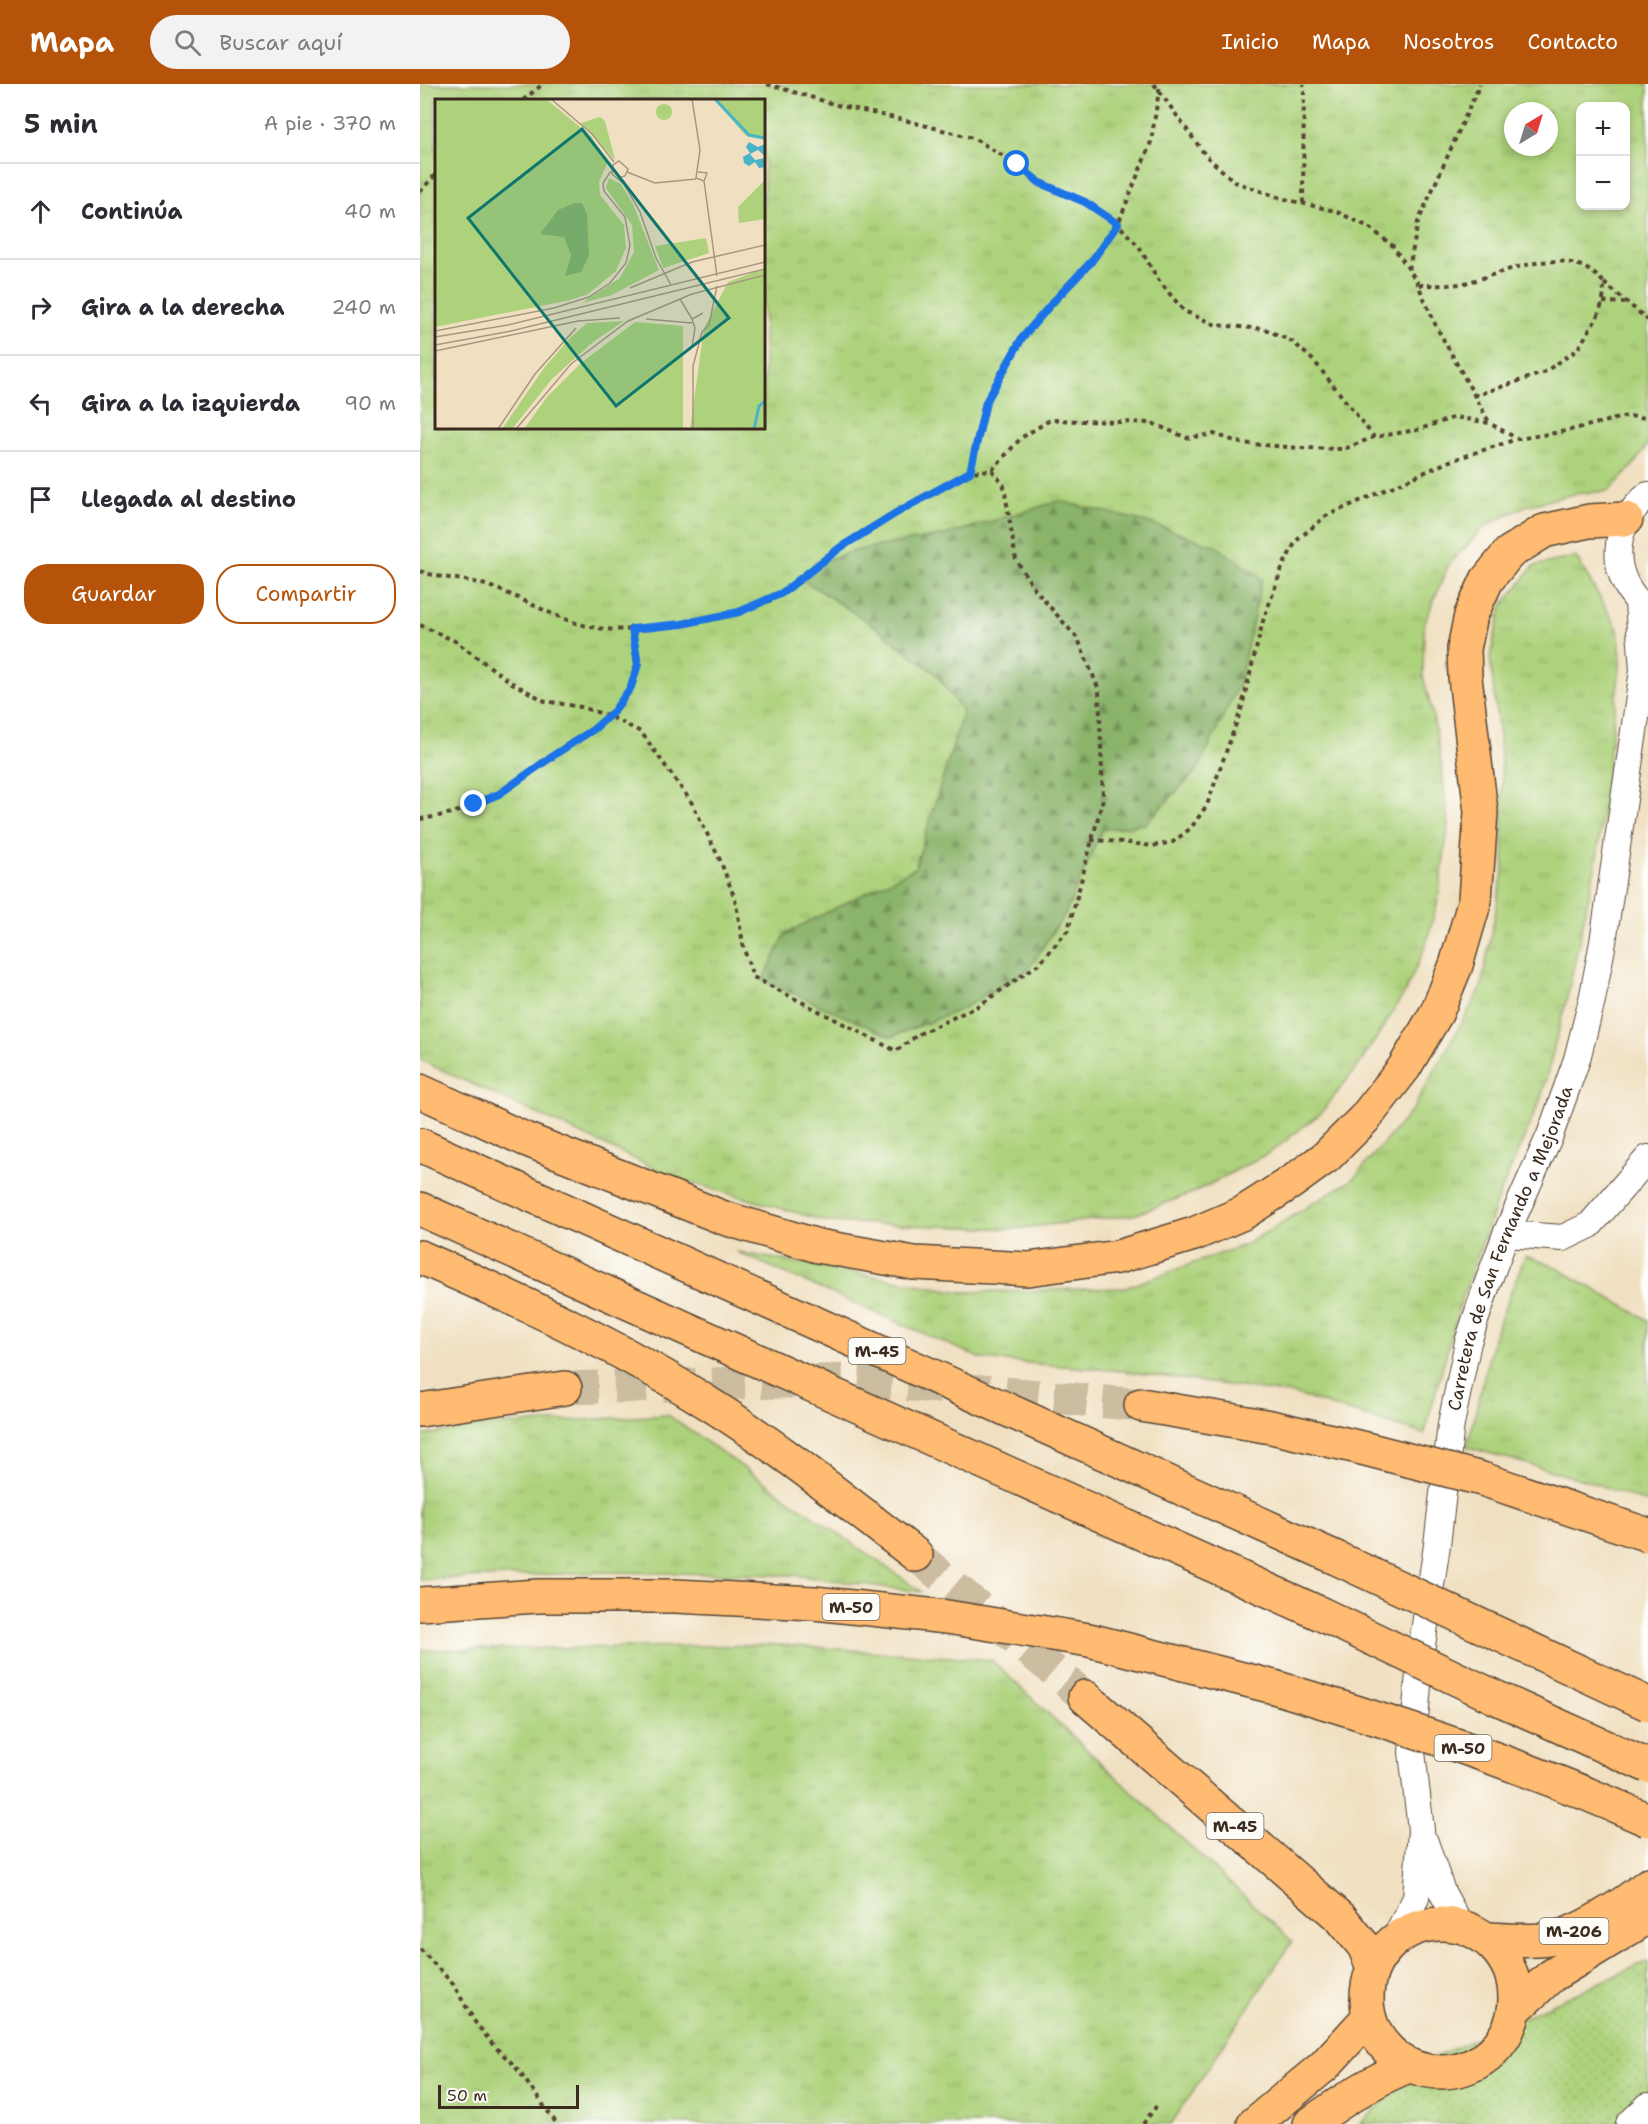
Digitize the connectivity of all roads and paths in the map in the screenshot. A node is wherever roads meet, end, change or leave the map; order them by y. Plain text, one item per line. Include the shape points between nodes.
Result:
1 (543, 84) edge
2 (767, 84) edge
3 (1154, 84) edge
4 (1160, 84) edge
5 (1304, 84) edge
6 (1480, 84) edge
7 (1159, 94) junction
8 (524, 99) edge
9 (435, 175) edge
10 (420, 192) edge
11 (1303, 203) junction
12 (1118, 224) junction
13 (1409, 269) junction
14 (1604, 283) junction
15 (1419, 285) junction
16 (1603, 303) junction
17 (1628, 303) junction
18 (1648, 321) edge
19 (1474, 396) junction
20 (1648, 418) edge
21 (1490, 423) junction
22 (1374, 437) junction
23 (1518, 439) junction
24 (992, 470) junction
25 (970, 472) junction
26 (1648, 495) edge
27 (1626, 519) junction
28 (420, 571) edge
29 (1643, 607) edge
30 (420, 625) edge
31 (632, 629) junction
32 (1646, 665) edge
33 (609, 716) junction
34 (1640, 752) edge
35 (420, 819) edge
36 (1091, 840) junction
37 (420, 1091) edge
38 (420, 1145) edge
39 (1648, 1158) edge
40 (420, 1209) edge
41 (1506, 1234) junction
42 (420, 1257) edge
43 (565, 1388) tunnel mouth
44 (1141, 1405) tunnel mouth
45 (420, 1410) edge
46 (1648, 1535) edge
47 (916, 1555) tunnel mouth
48 (420, 1604) edge
49 (1085, 1697) tunnel mouth
50 (1648, 1704) edge
51 (1648, 1766) edge
52 (1648, 1820) edge
53 (1421, 1830) junction
54 (1648, 1885) edge
55 (1648, 1917) edge
56 (1474, 1932) junction
57 (1396, 1936) junction
58 (420, 1949) edge
59 (1372, 1965) junction
60 (1515, 2009) junction
61 (1368, 2018) junction
62 (1409, 2067) junction
63 (1158, 2104) dead end
64 (1648, 2106) edge
65 (557, 2124) edge
66 (1143, 2124) edge
67 (1254, 2124) edge
68 (1310, 2124) edge
69 (1629, 2124) edge

1 - 8 path
2 - 12 path via 973,138 1040,183 1085,202
3 - 7 path
4 - 7 path
5 - 11 path
6 - 13 path via 1418,222
7 - 11 path via 1206,156 1235,182
7 - 12 path via 1151,142
9 - 10 path
11 - 13 path via 1335,211 1369,227 1393,246
12 - 22 path via 1184,311 1216,325 1265,329 1293,342 1314,361
12 - 25 path via 1091,262 1022,338 986,402
13 - 15 path
14 - 15 path via 1594,271 1578,263 1534,262 1463,284
14 - 16 path
14 - 17 path
15 - 19 path
16 - 17 path
16 - 19 path via 1577,350 1543,373
17 - 18 path
19 - 21 path
20 - 23 path via 1627,416
21 - 22 path via 1455,417 1418,430
21 - 23 path
22 - 24 path via 1344,448 1299,448 1241,443 1214,434 1187,438 1152,423 1050,420 1021,438
23 - 36 path via 1450,461 1326,516 1296,541 1263,621 1241,710 1207,805 1191,828 1173,842 1152,846
24 - 25 path
24 - 36 path via 1004,486 1016,560 1036,591 1078,639 1099,690 1102,799
25 - 31 path via 841,547 782,593 739,612
26 - 27 street
27 - 29 street via 1618,543 1618,561 1627,588
27 - 37 main road via 1588,521 1544,531 1509,553 1487,580 1471,615 1464,650 1481,812 1475,900 1456,965 1437,1012 1410,1059 1364,1119 1326,1157 1243,1213 1194,1234 1118,1257 1028,1269 914,1263 818,1246 724,1218 525,1139
28 - 31 path via 482,584 553,615 596,628
29 - 32 street, Carretera de San Fernando a Mejorada
30 - 33 path via 455,641 512,683 545,701
31 - 33 path via 638,664 631,687
32 - 34 street, Carretera de San Fernando a Mejorada
33 - 35 path via 499,794 438,817
33 - 36 path via 641,732 692,803 735,898 753,977 896,1051 919,1034 980,1005 1040,963 1068,930
34 - 41 street, Carretera de San Fernando a Mejorada via 1577,1059 1550,1135
38 - 50 main road, M-45, bridge via 1334,1557
39 - 41 street via 1590,1225 1563,1239
40 - 51 main road, bridge via 1319,1613
41 - 53 street, Carretera de San Fernando a Mejorada via 1468,1342 1451,1424 1412,1752
42 - 47 main road via 608,1346 711,1405 807,1471
43 - 45 main road
44 - 46 main road, bridge via 1271,1427 1362,1448 1482,1479
48 - 52 main road, M-50, bridge via 538,1596 675,1596 814,1603 947,1617 1089,1640 1392,1722
49 - 59 main road, M-45 via 1341,1918 1364,1946
53 - 56 street via 1442,1892
53 - 57 street via 1416,1898
54 - 56 main road, M-206 via 1574,1931 1550,1939 1515,1941
55 - 60 main road, M-206 via 1551,1976
56 - 57 main road, M-206 via 1428,1923
56 - 60 main road, M-206 via 1504,1958 1513,1977
57 - 59 main road, M-206
58 - 65 path via 453,1984 475,2022 515,2066
59 - 61 main road, M-206 via 1365,1990
60 - 62 main road, M-206 via 1500,2045 1473,2066 1445,2073
61 - 62 main road, M-206 via 1380,2043
61 - 67 main road via 1324,2066
62 - 68 main road via 1391,2073
63 - 66 path
64 - 69 street

